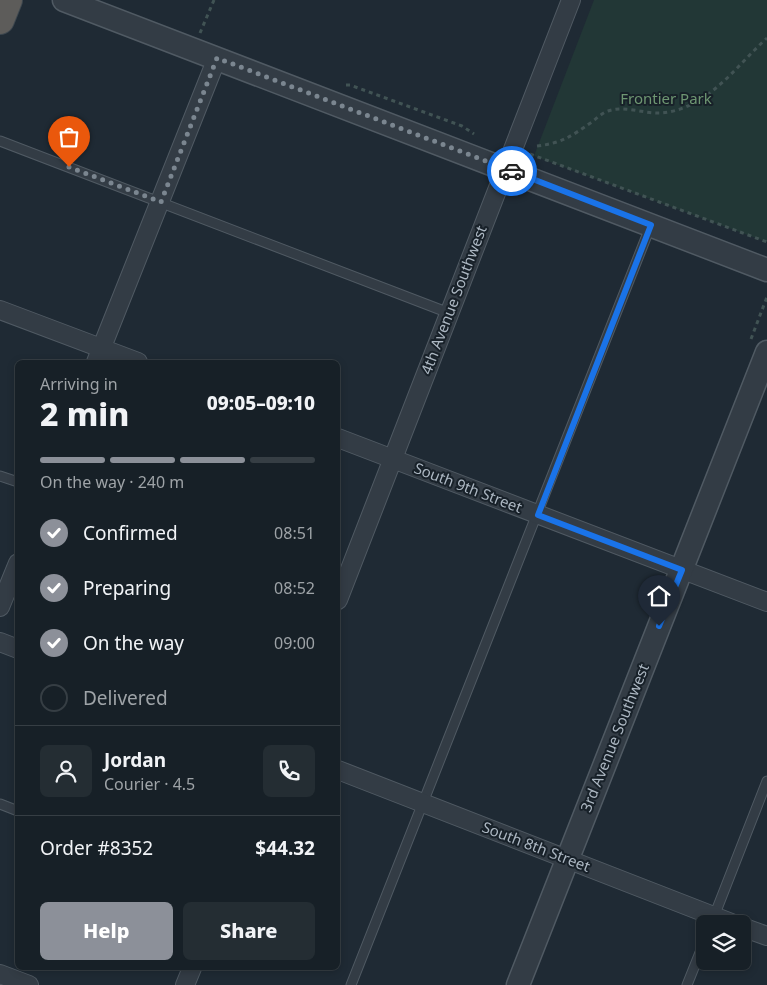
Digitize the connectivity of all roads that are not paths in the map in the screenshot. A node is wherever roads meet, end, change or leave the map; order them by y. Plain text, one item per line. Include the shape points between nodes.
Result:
1 (8, 0) edge
2 (64, 0) edge
3 (571, 0) edge
4 (0, 20) edge
5 (217, 58) junction
6 (0, 141) edge
7 (505, 168) junction
8 (161, 202) junction
9 (651, 225) junction
10 (767, 270) edge
11 (0, 310) edge
12 (449, 313) junction
13 (767, 352) edge
14 (99, 356) edge
15 (125, 360) edge
16 (340, 439) edge
17 (392, 459) junction
18 (0, 476) edge
19 (15, 481) edge
20 (538, 515) junction
21 (15, 570) edge
22 (682, 570) junction
23 (340, 592) edge
24 (767, 602) edge
25 (0, 608) edge
26 (0, 642) edge
27 (15, 647) edge
28 (340, 771) edge
29 (767, 781) edge
30 (423, 803) junction
31 (0, 804) edge
32 (15, 810) edge
33 (567, 859) junction
34 (701, 915) edge
35 (715, 915) edge
36 (751, 930) edge
37 (767, 936) edge
38 (696, 962) edge
39 (191, 970) edge
40 (0, 974) edge
41 (29, 985) edge
42 (185, 985) edge
43 (351, 985) edge
44 (518, 985) edge
45 (687, 985) edge

1 - 4 highway
2 - 5 street
3 - 7 street, 4th Avenue Southwest
5 - 7 street
5 - 8 street
6 - 8 lane
7 - 9 street
7 - 12 street, 4th Avenue Southwest
8 - 12 lane
8 - 14 street
9 - 10 street
9 - 20 lane
11 - 14 street
12 - 17 street, 4th Avenue Southwest
13 - 22 street, 3rd Avenue Southwest
14 - 15 street
16 - 17 street, South 9th Street
17 - 20 street, South 9th Street
17 - 23 street, 4th Avenue Southwest
18 - 19 lane
20 - 22 street, South 9th Street
20 - 30 lane
21 - 25 street
22 - 24 street, South 9th Street
22 - 33 street, 3rd Avenue Southwest
26 - 27 street
28 - 30 street, South 8th Street
29 - 35 lane
30 - 33 street, South 8th Street
30 - 43 lane
31 - 32 lane
33 - 34 street, South 8th Street
33 - 44 street, 3rd Avenue Southwest
36 - 37 street
38 - 45 lane
39 - 42 street
40 - 41 street

